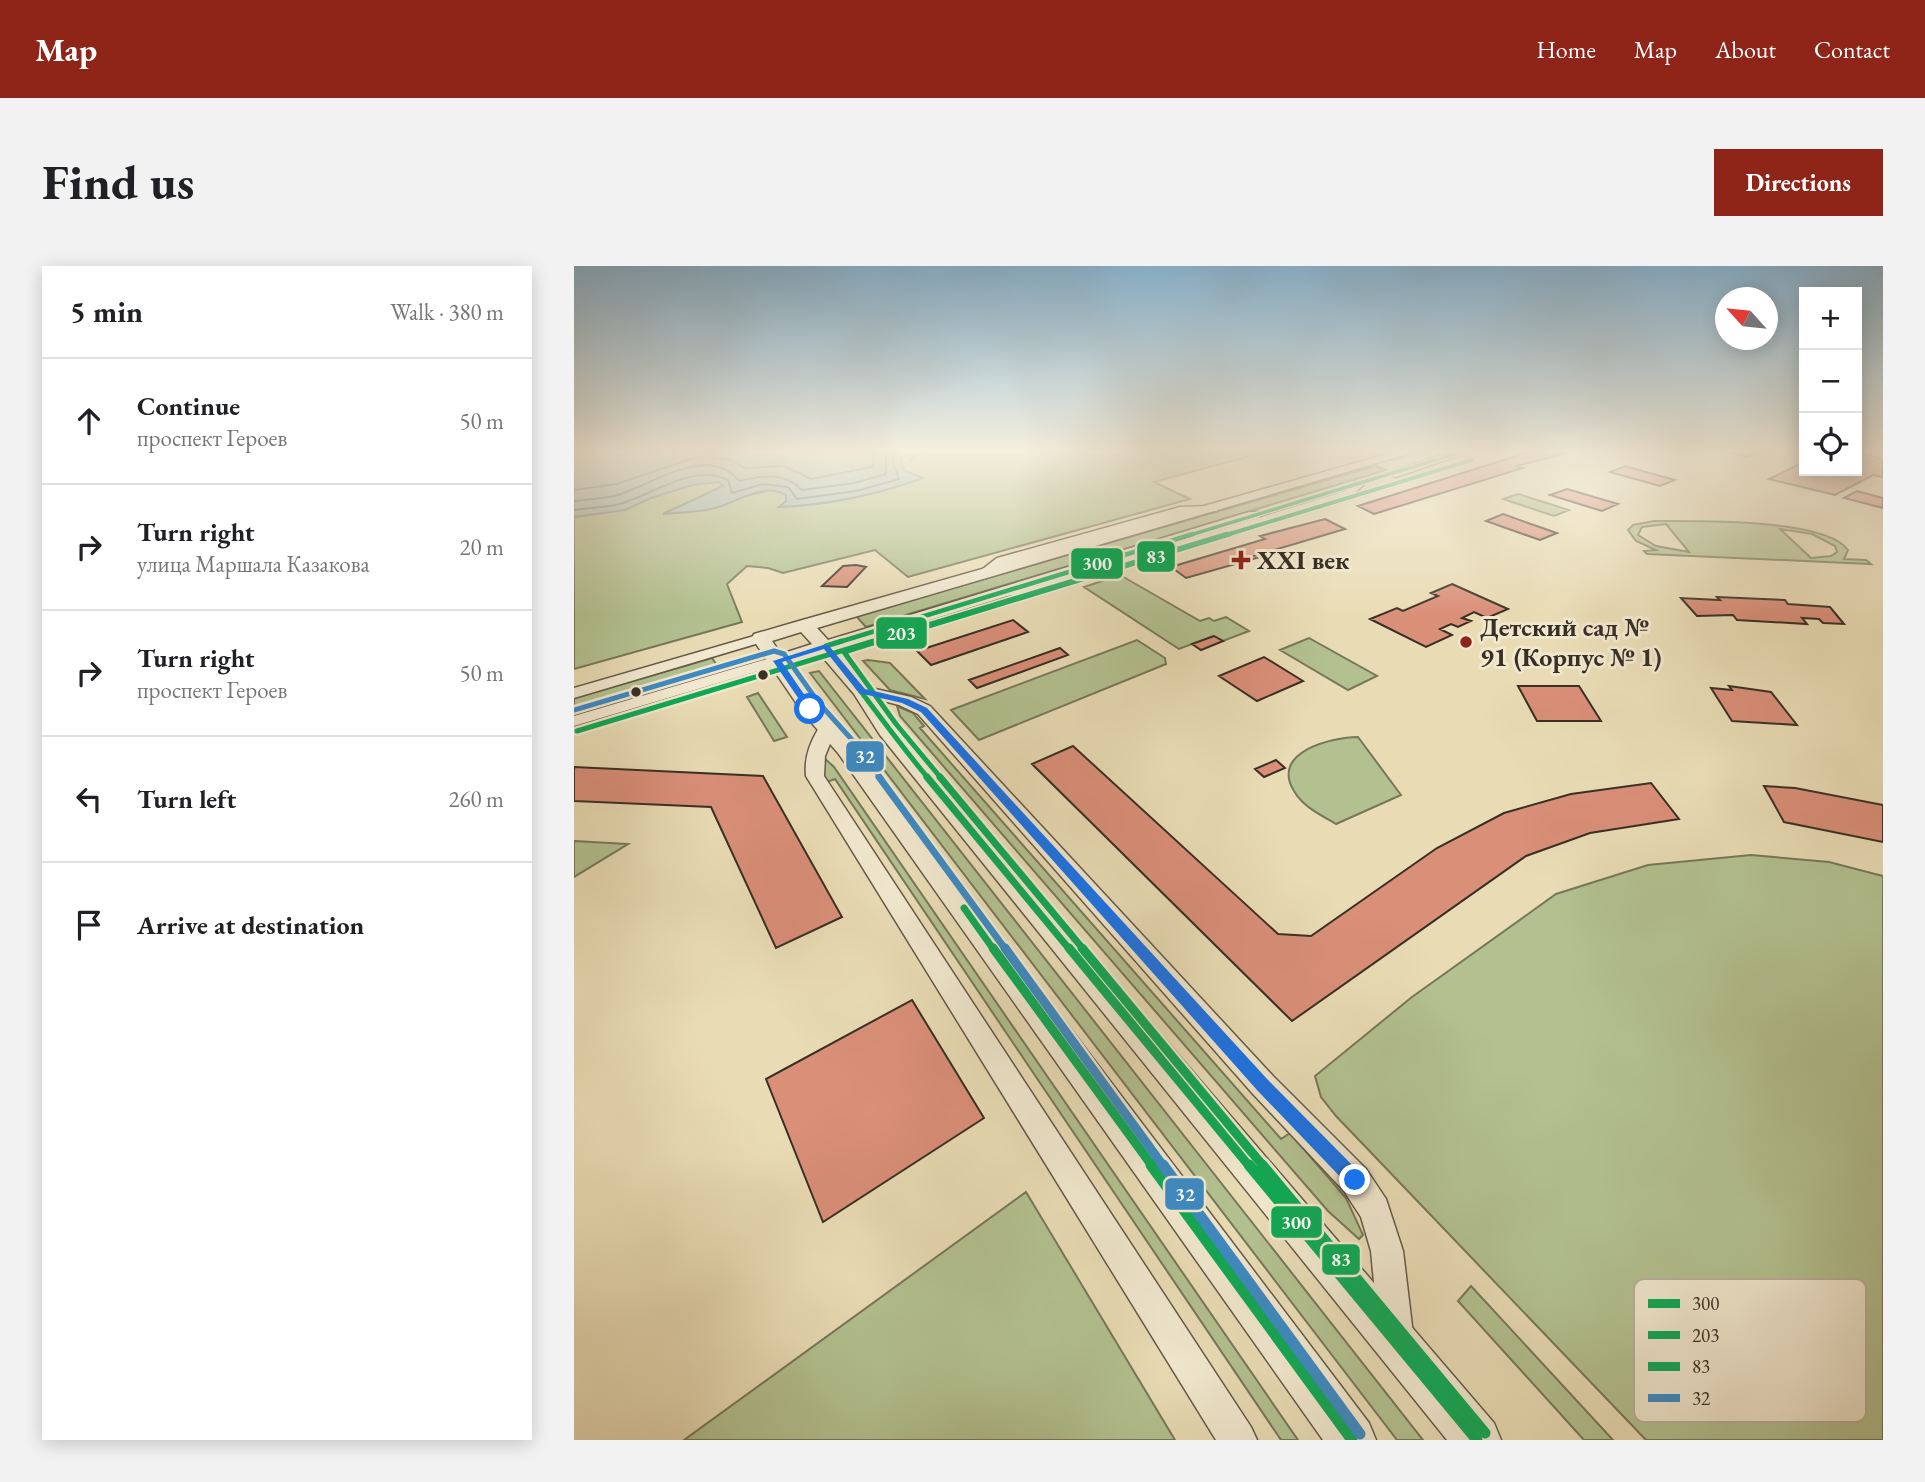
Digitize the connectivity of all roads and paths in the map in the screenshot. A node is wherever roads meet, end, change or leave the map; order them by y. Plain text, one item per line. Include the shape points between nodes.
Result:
1 (1227, 505) edge
2 (1290, 505) edge
3 (805, 625) junction
4 (761, 638) junction
5 (825, 646) junction
6 (777, 661) junction
7 (862, 691) junction
8 (574, 693) edge
9 (614, 709) junction
10 (574, 721) edge
11 (828, 727) junction
12 (574, 732) edge
13 (1397, 1343) junction
14 (1238, 1440) edge
15 (1352, 1440) edge
16 (1477, 1440) edge

1 - 3 street
2 - 5 street
3 - 4 street
3 - 5 street
4 - 6 street
4 - 8 street
5 - 6 street
5 - 7 street
6 - 9 street
6 - 11 street
7 - 13 street via 888,730
7 - 13 street via 924,710 1263,1085 1355,1180 1375,1210 1387,1251
9 - 10 street
9 - 12 street
11 - 14 street via 815,754 815,776
11 - 15 street
13 - 16 street

